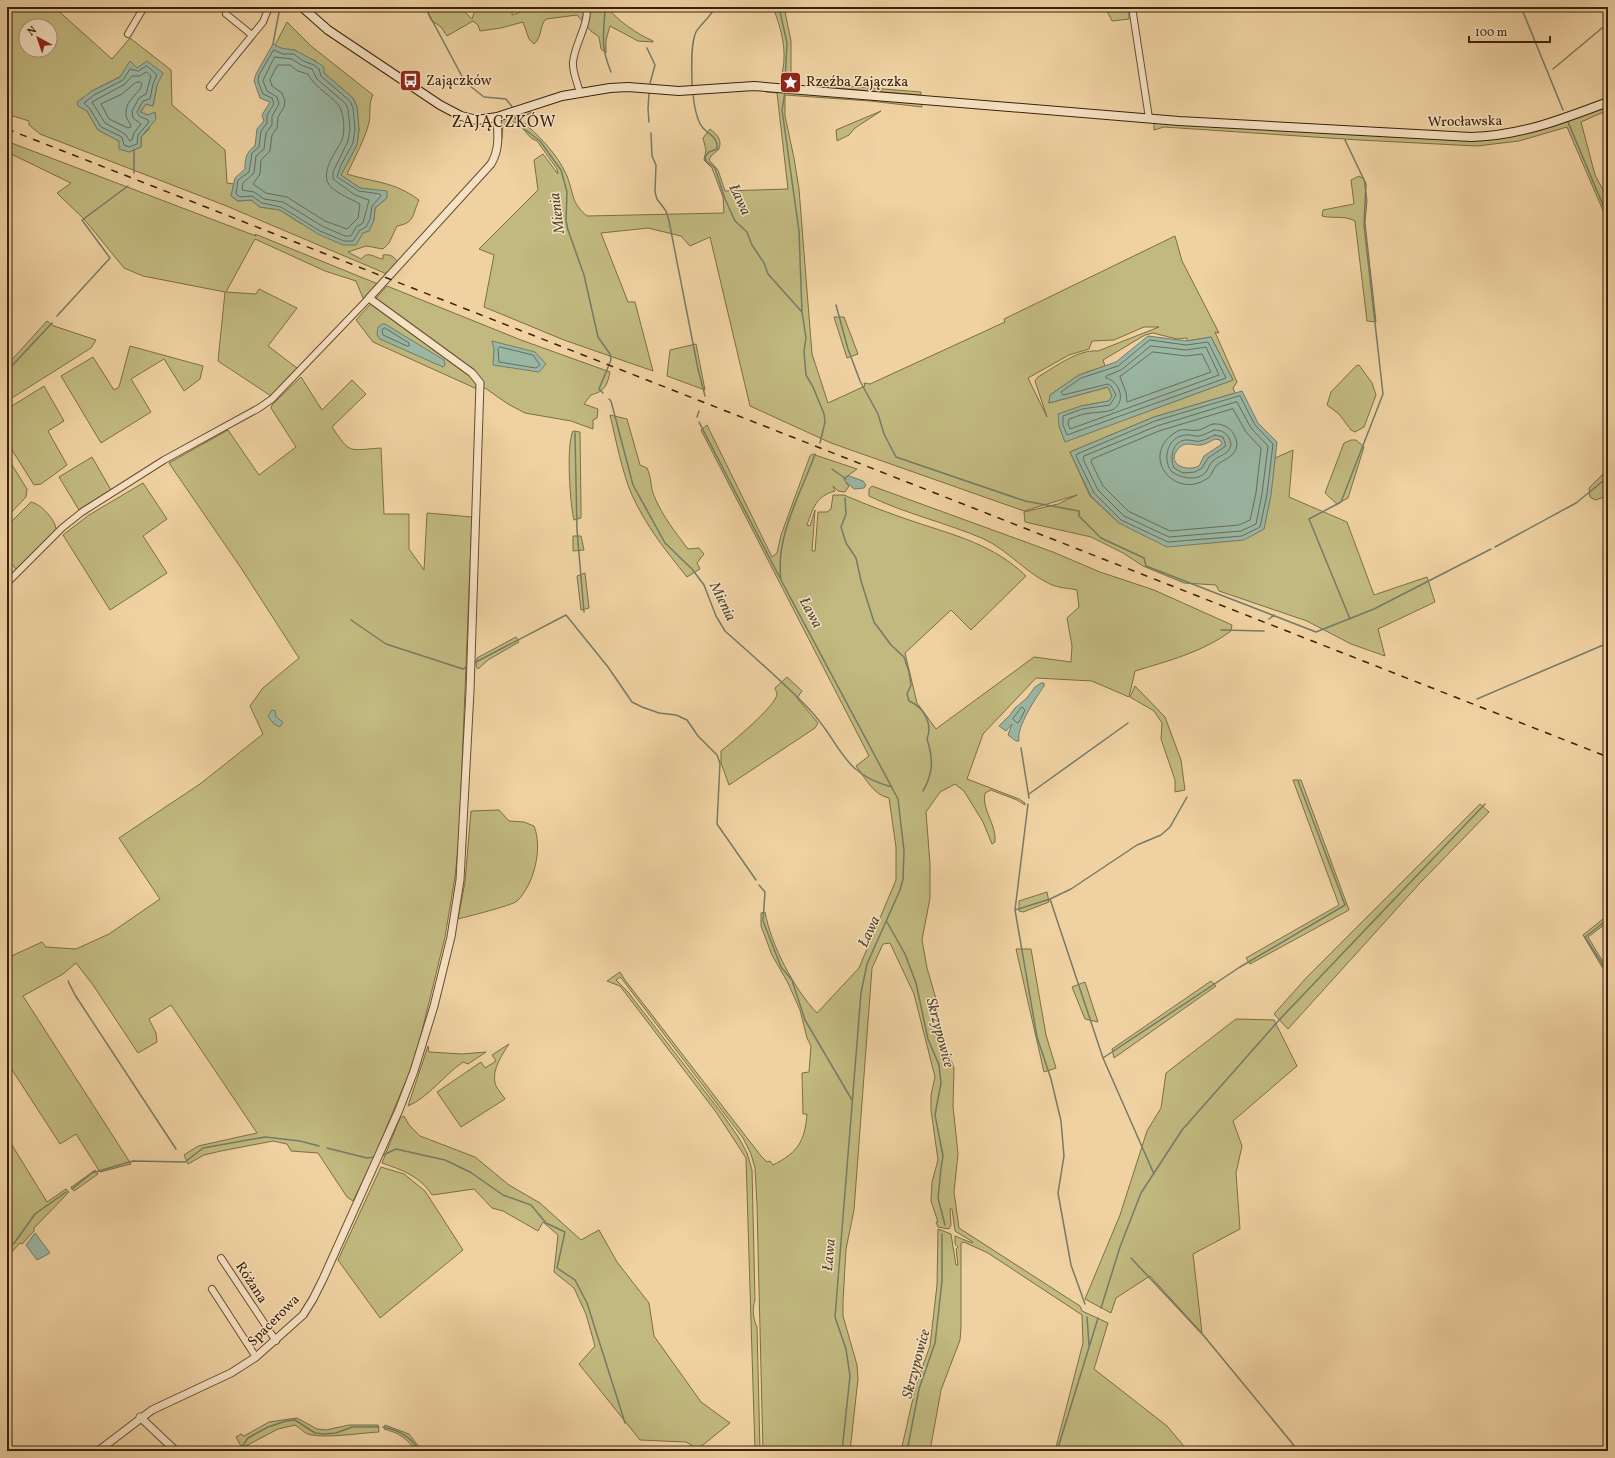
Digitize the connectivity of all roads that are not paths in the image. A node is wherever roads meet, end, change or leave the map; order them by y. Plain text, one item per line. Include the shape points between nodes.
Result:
1 (144, 7) edge
2 (269, 7) edge
3 (302, 7) edge
4 (587, 7) edge
5 (1132, 7) edge
6 (226, 14) dead end
7 (128, 34) dead end
8 (252, 35) junction
9 (210, 87) dead end
10 (580, 93) junction
11 (1608, 102) edge
12 (497, 117) junction
13 (1149, 118) junction
14 (369, 298) junction
15 (7, 583) edge
16 (221, 1258) dead end
17 (212, 1289) dead end
18 (276, 1341) junction
19 (256, 1357) junction
20 (140, 1418) junction
21 (98, 1451) edge
22 (176, 1451) edge

1 - 7 street
2 - 8 street
3 - 12 main road, Wrocławska via 343,41 450,112 477,120
4 - 10 street via 587,19 576,45 573,64
5 - 13 street
6 - 8 street
8 - 9 street
10 - 12 main road, Wrocławska via 562,96
10 - 13 main road, Wrocławska via 626,87 679,91 725,87 780,87
11 - 13 main road, Wrocławska via 1546,125 1498,136 1448,137
12 - 14 street via 498,146 491,164
14 - 15 street via 272,399 164,460 82,512 62,528
14 - 18 street, Spacerowa via 472,373 480,383 471,660 460,880 451,937 414,1071 381,1151 313,1300 303,1315
16 - 18 street, Różana
17 - 19 street
18 - 19 street, Spacerowa
19 - 20 street, Spacerowa via 231,1373
20 - 21 street, Spacerowa
20 - 22 street

